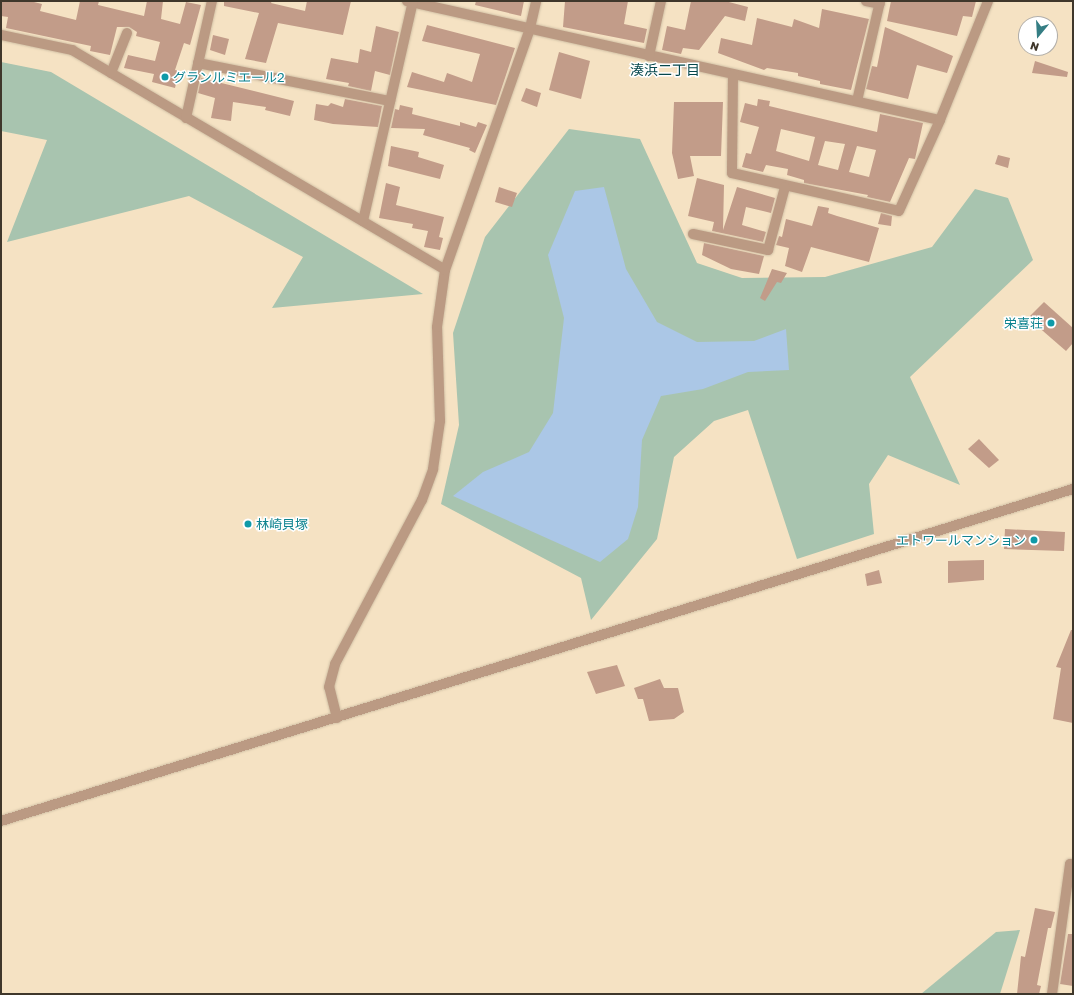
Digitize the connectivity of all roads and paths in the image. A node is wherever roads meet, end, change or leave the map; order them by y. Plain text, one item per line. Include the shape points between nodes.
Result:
1 (212, 1) edge
2 (411, 1) edge
3 (536, 1) edge
4 (661, 1) edge
5 (866, 1) edge
6 (988, 1) edge
7 (880, 3) edge
8 (530, 28) junction
9 (127, 32) dead end
10 (1, 35) edge
11 (649, 56) junction
12 (198, 63) junction
13 (111, 73) junction
14 (733, 75) junction
15 (390, 100) junction
16 (857, 101) junction
17 (186, 118) junction
18 (940, 120) junction
19 (785, 187) junction
20 (363, 221) junction
21 (693, 234) dead end
22 (445, 270) junction
23 (1073, 490) edge
24 (338, 718) junction
25 (1, 821) edge
26 (1073, 865) edge
27 (1052, 994) edge

1 - 12 street
2 - 8 street
2 - 15 street
3 - 8 street
4 - 11 street
5 - 7 street
6 - 18 street
7 - 16 street
8 - 11 street
8 - 22 street
9 - 13 street
10 - 13 street via 72,50
11 - 14 street
12 - 15 street
12 - 17 street
13 - 17 street
14 - 16 street
14 - 19 street via 732,173
15 - 20 street
16 - 18 street
17 - 20 street
18 - 19 street via 899,211
19 - 21 street via 768,250
20 - 22 street
22 - 24 street via 437,327 440,421 433,468 422,500 335,664 329,687
23 - 24 street
24 - 25 street
26 - 27 street via 1070,864

